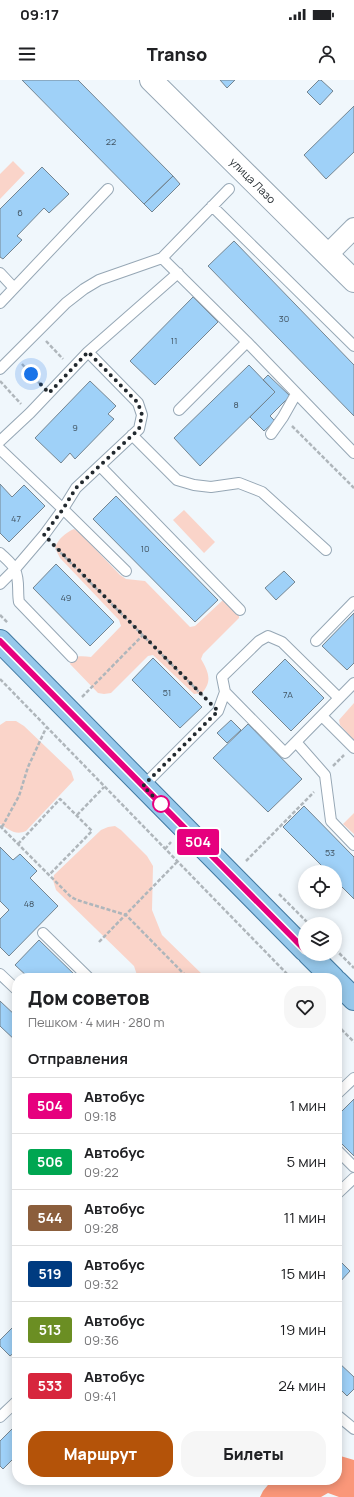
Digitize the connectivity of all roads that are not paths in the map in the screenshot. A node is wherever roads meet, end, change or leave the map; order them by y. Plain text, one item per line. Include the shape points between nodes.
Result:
1 (151, 80) edge
2 (229, 188) dead end
3 (108, 189) dead end
4 (212, 206) junction
5 (354, 228) edge
6 (327, 255) junction
7 (162, 258) junction
8 (178, 273) junction
9 (0, 274) edge
10 (354, 281) edge
11 (14, 288) junction
12 (0, 303) edge
13 (247, 342) junction
14 (354, 346) edge
15 (88, 352) junction
16 (0, 369) edge
17 (296, 394) junction
18 (179, 410) dead end
19 (271, 434) dead end
20 (132, 436) junction
21 (0, 442) edge
22 (0, 450) edge
23 (354, 453) edge
24 (100, 466) junction
25 (63, 509) junction
26 (326, 550) dead end
27 (0, 553) edge
28 (15, 569) junction
29 (126, 571) dead end
30 (0, 584) edge
31 (354, 602) edge
32 (240, 610) dead end
33 (0, 641) edge
34 (316, 641) dead end
35 (72, 657) dead end
36 (354, 683) edge
37 (225, 692) junction
38 (339, 698) junction
39 (322, 716) junction
40 (296, 742) junction
41 (353, 748) edge
42 (143, 786) junction
43 (354, 845) edge
44 (43, 933) dead end
45 (298, 943) edge
46 (316, 961) edge
47 (85, 973) edge
48 (328, 973) edge
49 (0, 974) edge
50 (12, 985) edge
51 (342, 987) edge
52 (354, 1000) edge
53 (354, 1078) edge
54 (342, 1089) edge
55 (342, 1155) edge
56 (354, 1167) edge
57 (354, 1178) edge
58 (342, 1189) edge
59 (12, 1406) edge
60 (0, 1417) edge
61 (342, 1419) edge
62 (354, 1429) edge

1 - 6 main road, улица Лазо
2 - 4 lane
3 - 11 lane
4 - 7 lane
4 - 14 lane
5 - 6 street
6 - 10 main road, улица Лазо
7 - 8 lane
7 - 16 lane via 99,280 84,289 66,303
8 - 13 lane
8 - 15 lane
9 - 11 lane
11 - 12 lane
13 - 17 lane
13 - 18 lane
15 - 20 lane via 138,403 142,415 139,429
15 - 21 lane
17 - 19 lane
17 - 23 lane
20 - 24 lane
20 - 26 lane via 177,480 212,487 239,483 262,492
22 - 25 lane
24 - 25 lane via 76,488
24 - 32 lane
25 - 28 lane
25 - 29 lane
27 - 28 lane
28 - 30 lane
28 - 35 lane via 19,602
31 - 34 lane
33 - 42 main road
36 - 38 lane
37 - 38 lane via 222,677 258,641 268,636 282,642
37 - 40 lane via 285,753
37 - 42 lane via 218,711
38 - 39 lane
39 - 40 lane
39 - 41 lane
40 - 43 lane via 324,775 331,821
42 - 45 main road
44 - 47 lane
46 - 48 main road
49 - 50 lane
51 - 52 main road
53 - 54 lane
55 - 56 lane
57 - 58 lane
59 - 60 lane
61 - 62 lane

